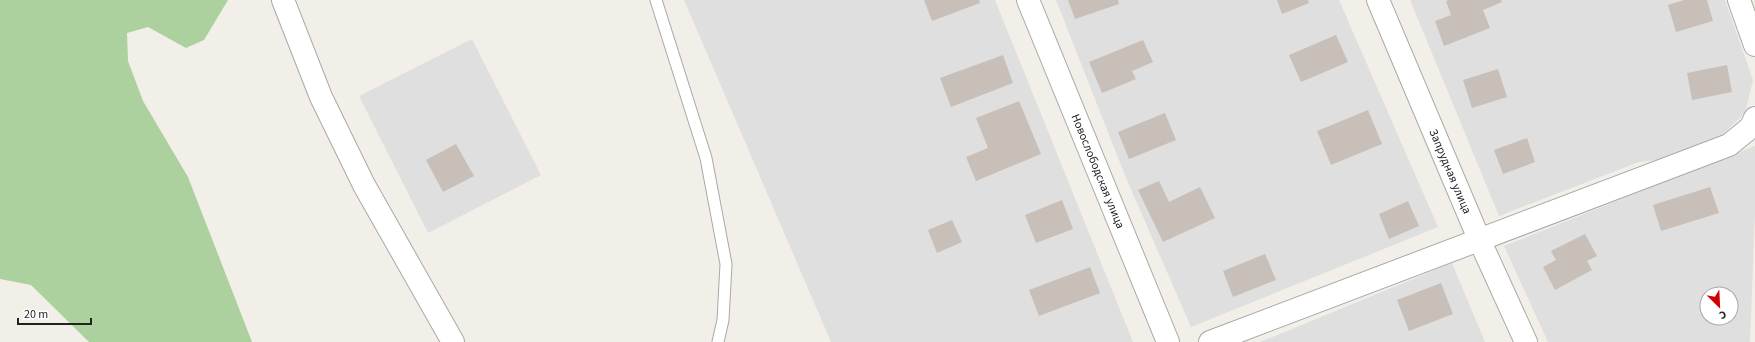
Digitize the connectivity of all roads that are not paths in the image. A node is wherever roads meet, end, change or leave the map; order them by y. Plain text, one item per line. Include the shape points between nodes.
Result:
1 (283, 0) edge
2 (656, 0) edge
3 (1028, 0) edge
4 (1378, 0) edge
5 (1739, 0) edge
6 (1755, 44) edge
7 (1755, 118) edge
8 (1479, 239) junction
9 (454, 342) edge
10 (718, 342) edge
11 (1168, 342) edge
12 (1210, 342) edge
13 (1526, 342) edge

1 - 9 street via 321,97 364,185
2 - 10 lane via 706,158 726,264 723,320
3 - 11 street, Новослободская улица
4 - 8 street, Запрудная улица
5 - 6 street
7 - 8 street via 1751,127 1729,145
8 - 12 street
8 - 13 street, Запрудная улица

